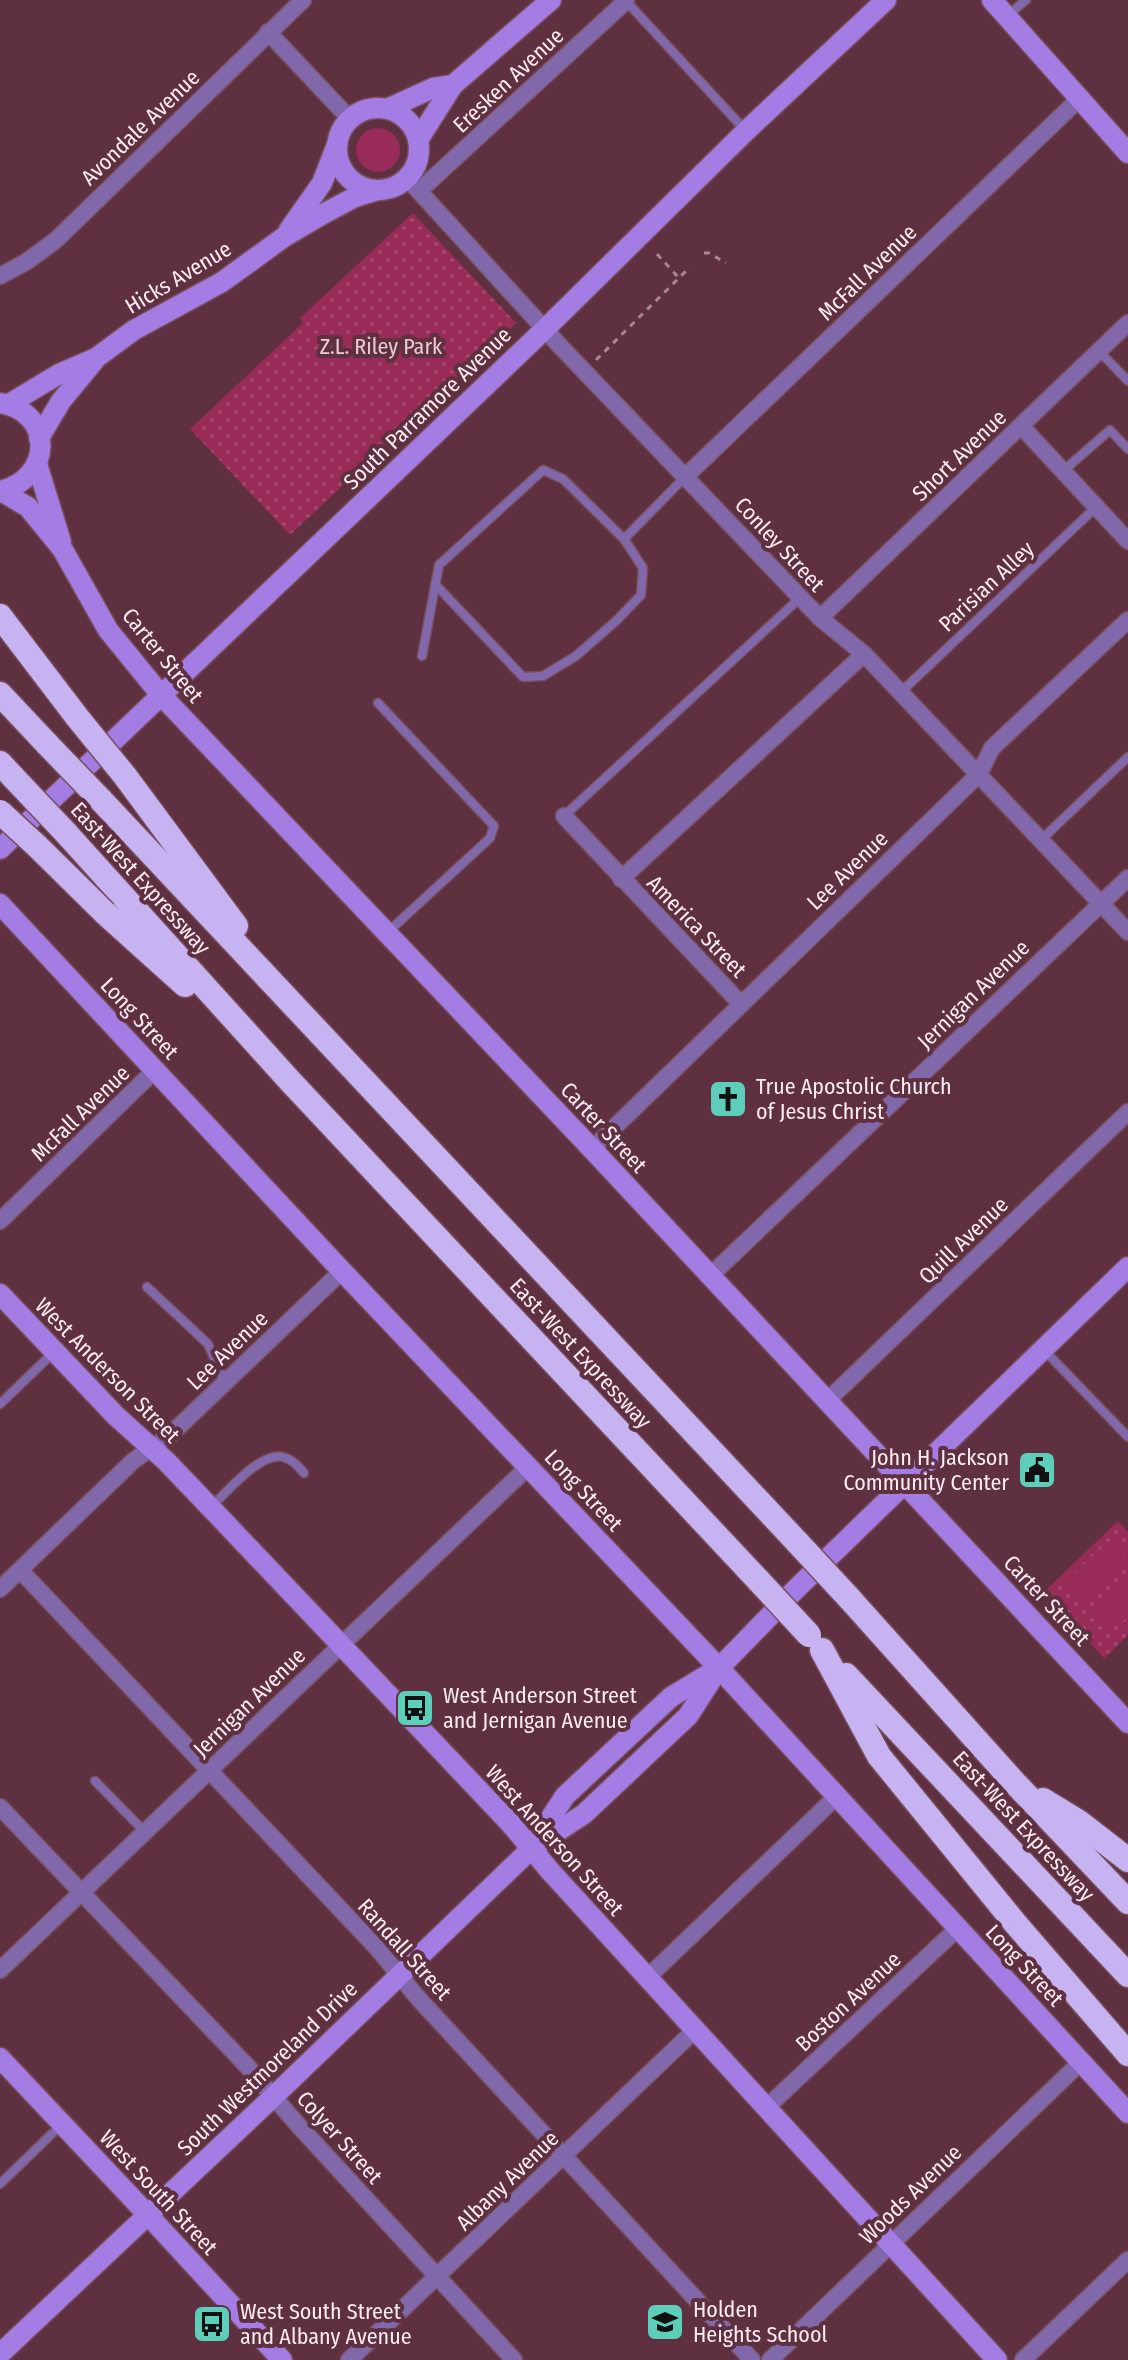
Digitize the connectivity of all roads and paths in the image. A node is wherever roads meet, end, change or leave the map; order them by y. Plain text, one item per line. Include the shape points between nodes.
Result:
1 (303, 0) edge
2 (551, 0) edge
3 (992, 0) edge
4 (1026, 0) edge
5 (626, 1) edge
6 (878, 3) edge
7 (1007, 17) junction
8 (268, 32) junction
9 (453, 85) junction
10 (1079, 99) junction
11 (387, 109) junction
12 (350, 119) junction
13 (746, 131) junction
14 (418, 140) junction
15 (337, 146) junction
16 (1128, 153) edge
17 (413, 185) junction
18 (378, 190) junction
19 (284, 237) junction
20 (704, 253) dead end
21 (657, 254) dead end
22 (726, 263) dead end
23 (690, 267) dead end
24 (0, 276) edge
25 (679, 278) junction
26 (1128, 323) edge
27 (545, 329) junction
28 (1099, 351) junction
29 (96, 358) junction
30 (595, 361) dead end
31 (1128, 381) edge
32 (5, 403) edge
33 (1021, 426) junction
34 (39, 438) junction
35 (1128, 449) edge
36 (37, 464) junction
37 (1063, 471) junction
38 (686, 476) junction
39 (0, 491) edge
40 (1096, 507) junction
41 (624, 539) junction
42 (1128, 541) edge
43 (63, 550) junction
44 (435, 584) junction
45 (800, 597) junction
46 (0, 616) edge
47 (820, 618) junction
48 (1128, 620) edge
49 (864, 654) junction
50 (422, 656) dead end
51 (901, 692) junction
52 (0, 694) edge
53 (161, 695) junction
54 (378, 703) dead end
55 (1128, 757) edge
56 (7, 771) edge
57 (979, 774) junction
58 (0, 812) edge
59 (564, 816) joint
60 (1041, 840) junction
61 (0, 849) edge
62 (1128, 878) edge
63 (621, 879) junction
64 (1101, 903) junction
65 (0, 904) edge
66 (1128, 932) edge
67 (387, 933) junction
68 (288, 1000) junction
69 (741, 1004) junction
70 (155, 1070) junction
71 (290, 1081) junction
72 (1128, 1112) edge
73 (592, 1149) junction
74 (0, 1221) edge
75 (1128, 1267) edge
76 (342, 1271) junction
77 (710, 1276) junction
78 (147, 1287) dead end
79 (0, 1294) edge
80 (1043, 1349) junction
81 (55, 1351) junction
82 (225, 1383) junction
83 (828, 1400) junction
84 (0, 1404) edge
85 (1128, 1437) edge
86 (152, 1448) junction
87 (529, 1466) junction
88 (304, 1473) dead end
89 (904, 1482) junction
90 (210, 1507) junction
91 (20, 1570) junction
92 (0, 1589) edge
93 (816, 1642) junction
94 (341, 1645) junction
95 (719, 1668) junction
96 (1128, 1723) edge
97 (210, 1770) junction
98 (95, 1781) dead end
99 (1014, 1782) junction
100 (837, 1796) junction
101 (0, 1807) edge
102 (145, 1833) junction
103 (532, 1848) junction
104 (1128, 1860) edge
105 (83, 1893) junction
106 (1128, 1902) edge
107 (958, 1928) junction
108 (0, 1970) edge
109 (399, 1975) junction
110 (1128, 1975) edge
111 (648, 1977) junction
112 (695, 2030) junction
113 (1128, 2054) edge
114 (0, 2058) edge
115 (1082, 2061) junction
116 (273, 2097) junction
117 (767, 2107) junction
118 (1128, 2113) edge
119 (62, 2124) junction
120 (564, 2156) junction
121 (0, 2184) edge
122 (148, 2215) junction
123 (891, 2242) junction
124 (1128, 2260) edge
125 (438, 2276) junction
126 (0, 2354) edge
127 (282, 2360) edge
128 (349, 2360) edge
129 (514, 2360) edge
130 (752, 2360) edge
131 (770, 2360) edge
132 (997, 2360) edge
133 (1023, 2360) edge

1 - 8 street, Avondale Avenue
2 - 9 street
3 - 7 street
4 - 7 lane
5 - 13 lane
5 - 17 street, Eresken Avenue
6 - 13 street, South Parramore Avenue
7 - 10 street
8 - 12 street
8 - 24 street, Avondale Avenue via 56,240
9 - 11 street via 433,88
9 - 14 street
10 - 16 street
10 - 38 street, McFall Avenue
11 - 12 street via 366,109
11 - 14 street via 408,121
12 - 15 street
13 - 27 street, South Parramore Avenue
14 - 17 street
15 - 18 street via 340,164 351,179
15 - 19 street, Hicks Avenue via 322,183
17 - 18 street
17 - 27 street, Conley Street
18 - 19 street, Hicks Avenue via 355,197
19 - 29 street, Hicks Avenue via 222,282 134,330
20 - 22 path
21 - 25 path
23 - 25 path
25 - 30 path
26 - 28 street, Short Avenue
27 - 38 street, Conley Street
27 - 53 street, South Parramore Avenue
28 - 31 lane
28 - 33 street, Short Avenue
29 - 32 street, Hicks Avenue
29 - 34 street, Hicks Avenue
32 - 34 street via 31,419
33 - 37 street
33 - 47 street, Short Avenue
34 - 36 street
35 - 37 lane via 1110,430
36 - 39 street via 25,481
36 - 43 street, Carter Street
37 - 40 street
38 - 41 lane
38 - 45 street, Conley Street
39 - 43 street, Carter Street via 28,507
40 - 42 street
40 - 51 lane, Parisian Alley
41 - 44 lane via 563,479 543,470 439,565
41 - 44 lane via 643,568 641,595 576,656 543,676 523,677
43 - 53 street, Carter Street via 108,630
44 - 50 lane
45 - 47 street, Conley Street
45 - 59 lane
46 - 68 highway, bridge
47 - 49 street, Conley Street
48 - 57 street, Lee Avenue via 992,748
49 - 51 street, Conley Street
49 - 63 street
51 - 57 street, Conley Street
52 - 68 highway, East-West Expressway, bridge
53 - 61 street, South Parramore Avenue
53 - 67 street, Carter Street
54 - 67 lane via 494,826 490,838
55 - 60 lane
56 - 71 highway, East-West Expressway, bridge
57 - 60 street, Conley Street
57 - 69 street, Lee Avenue
58 - 71 highway, bridge
59 - 63 street, America Street
60 - 64 street, Conley Street
62 - 64 street, Jernigan Avenue
63 - 69 street, America Street
64 - 66 street, Conley Street
64 - 77 street, Jernigan Avenue
65 - 70 street, Long Street
67 - 73 street, Carter Street
68 - 99 highway, East-West Expressway, bridge via 798,1543
69 - 73 street, Lee Avenue
70 - 74 street, McFall Avenue
70 - 76 street, Long Street
71 - 93 highway, East-West Expressway, bridge
72 - 83 street, Quill Avenue
73 - 77 street, Carter Street
75 - 80 street, South Westmoreland Drive
76 - 82 street, Lee Avenue
76 - 87 street, Long Street
77 - 83 street, Carter Street
78 - 82 lane via 208,1344
79 - 81 street, West Anderson Street
80 - 85 lane
80 - 89 street, South Westmoreland Drive
81 - 84 lane
81 - 86 street, West Anderson Street
82 - 86 street, Lee Avenue
83 - 89 street, Carter Street
86 - 90 street, West Anderson Street
86 - 91 street, Lee Avenue
87 - 94 street, Jernigan Avenue
87 - 95 street, Long Street
88 - 90 lane via 286,1458 268,1458
89 - 95 street, South Westmoreland Drive
89 - 96 street, Carter Street
90 - 94 street, West Anderson Street
91 - 92 street, Lee Avenue
91 - 97 street, Randall Street
93 - 110 highway, East-West Expressway
93 - 113 highway via 879,1756
94 - 97 street, Jernigan Avenue
94 - 103 street, West Anderson Street
95 - 100 street, Long Street
95 - 103 street, South Westmoreland Drive via 671,1697 565,1796
97 - 102 street, Jernigan Avenue
97 - 109 street, Randall Street
98 - 102 lane
99 - 104 highway
99 - 106 highway, East-West Expressway
100 - 107 street, Long Street
100 - 111 street
101 - 105 street, Colyer Street
102 - 105 street, Jernigan Avenue
103 - 109 street, South Westmoreland Drive
103 - 111 street, West Anderson Street
105 - 108 street, Jernigan Avenue
105 - 116 street, Colyer Street
107 - 115 street, Long Street
107 - 117 street, Boston Avenue
109 - 116 street, South Westmoreland Drive
109 - 120 street, Randall Street
111 - 112 street, West Anderson Street
112 - 117 street, West Anderson Street
112 - 120 street, Albany Avenue
114 - 119 street, West South Street
115 - 118 street, Long Street
115 - 123 street, Woods Avenue
116 - 122 street, South Westmoreland Drive
116 - 125 street, Colyer Street
117 - 123 street, West Anderson Street
119 - 121 lane
119 - 122 street, West South Street
120 - 125 street, Albany Avenue
120 - 130 street, Randall Street
122 - 126 street, South Westmoreland Drive
122 - 127 street, West South Street
123 - 131 street, Woods Avenue
123 - 132 street, West Anderson Street
124 - 133 street
125 - 128 street, Albany Avenue
125 - 129 street, Colyer Street

